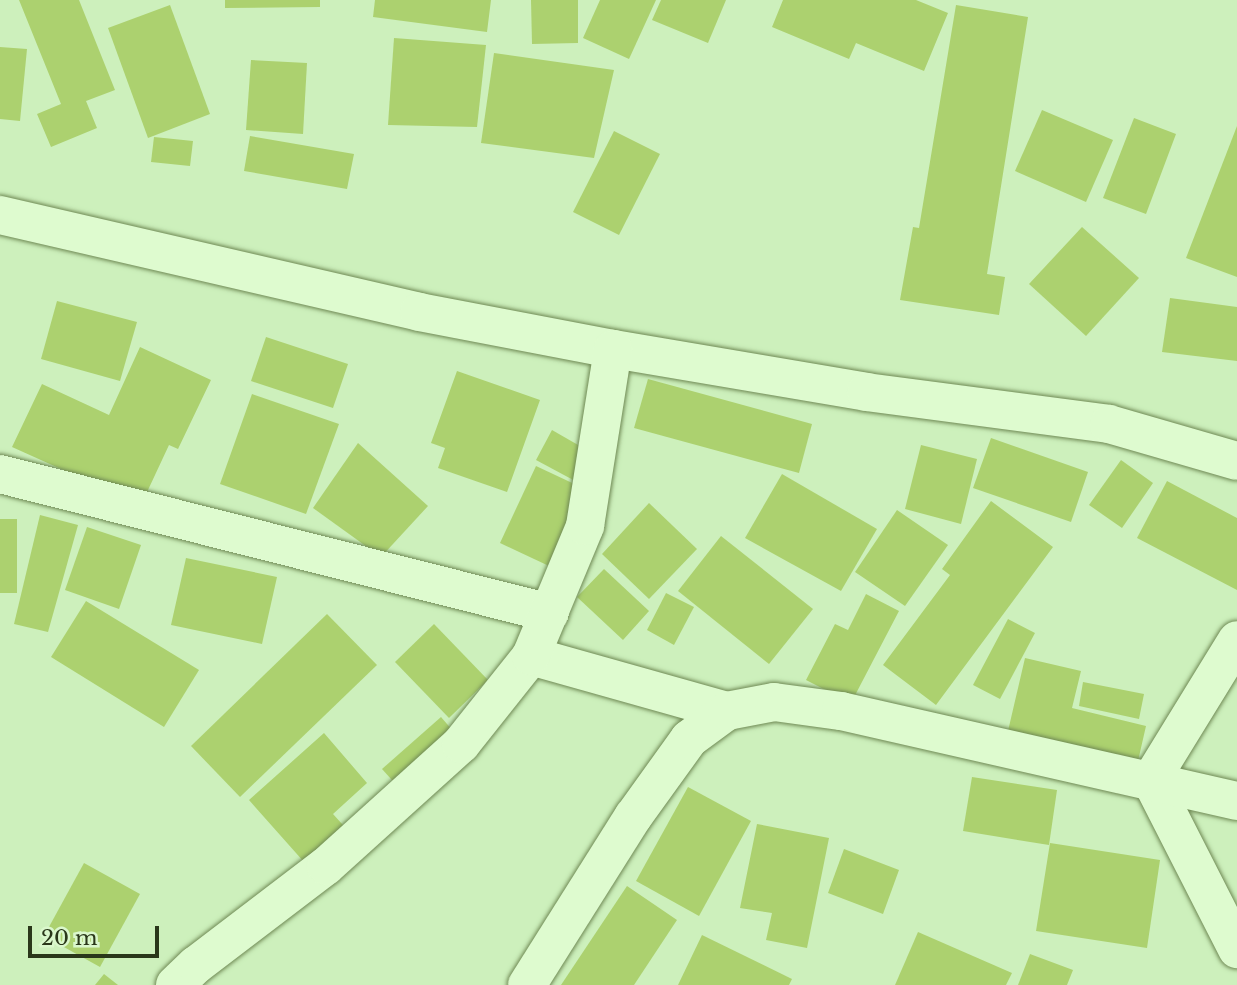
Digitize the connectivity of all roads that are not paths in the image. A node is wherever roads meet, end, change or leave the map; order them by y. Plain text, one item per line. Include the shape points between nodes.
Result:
1 (0, 215) edge
2 (613, 349) junction
3 (1237, 461) edge
4 (0, 474) edge
5 (550, 614) junction
6 (1237, 640) edge
7 (531, 656) junction
8 (726, 711) junction
9 (1151, 780) junction
10 (1237, 800) edge
11 (1237, 949) edge
12 (175, 985) edge
13 (527, 985) edge

1 - 2 street via 419,312
2 - 3 street via 866,392 1109,424
2 - 5 street via 585,526
4 - 5 street
5 - 7 street
6 - 9 street
7 - 8 street
7 - 12 street via 461,744 326,866
8 - 9 street via 774,702 841,711
8 - 13 street via 689,739 633,817
9 - 10 street
9 - 11 street

